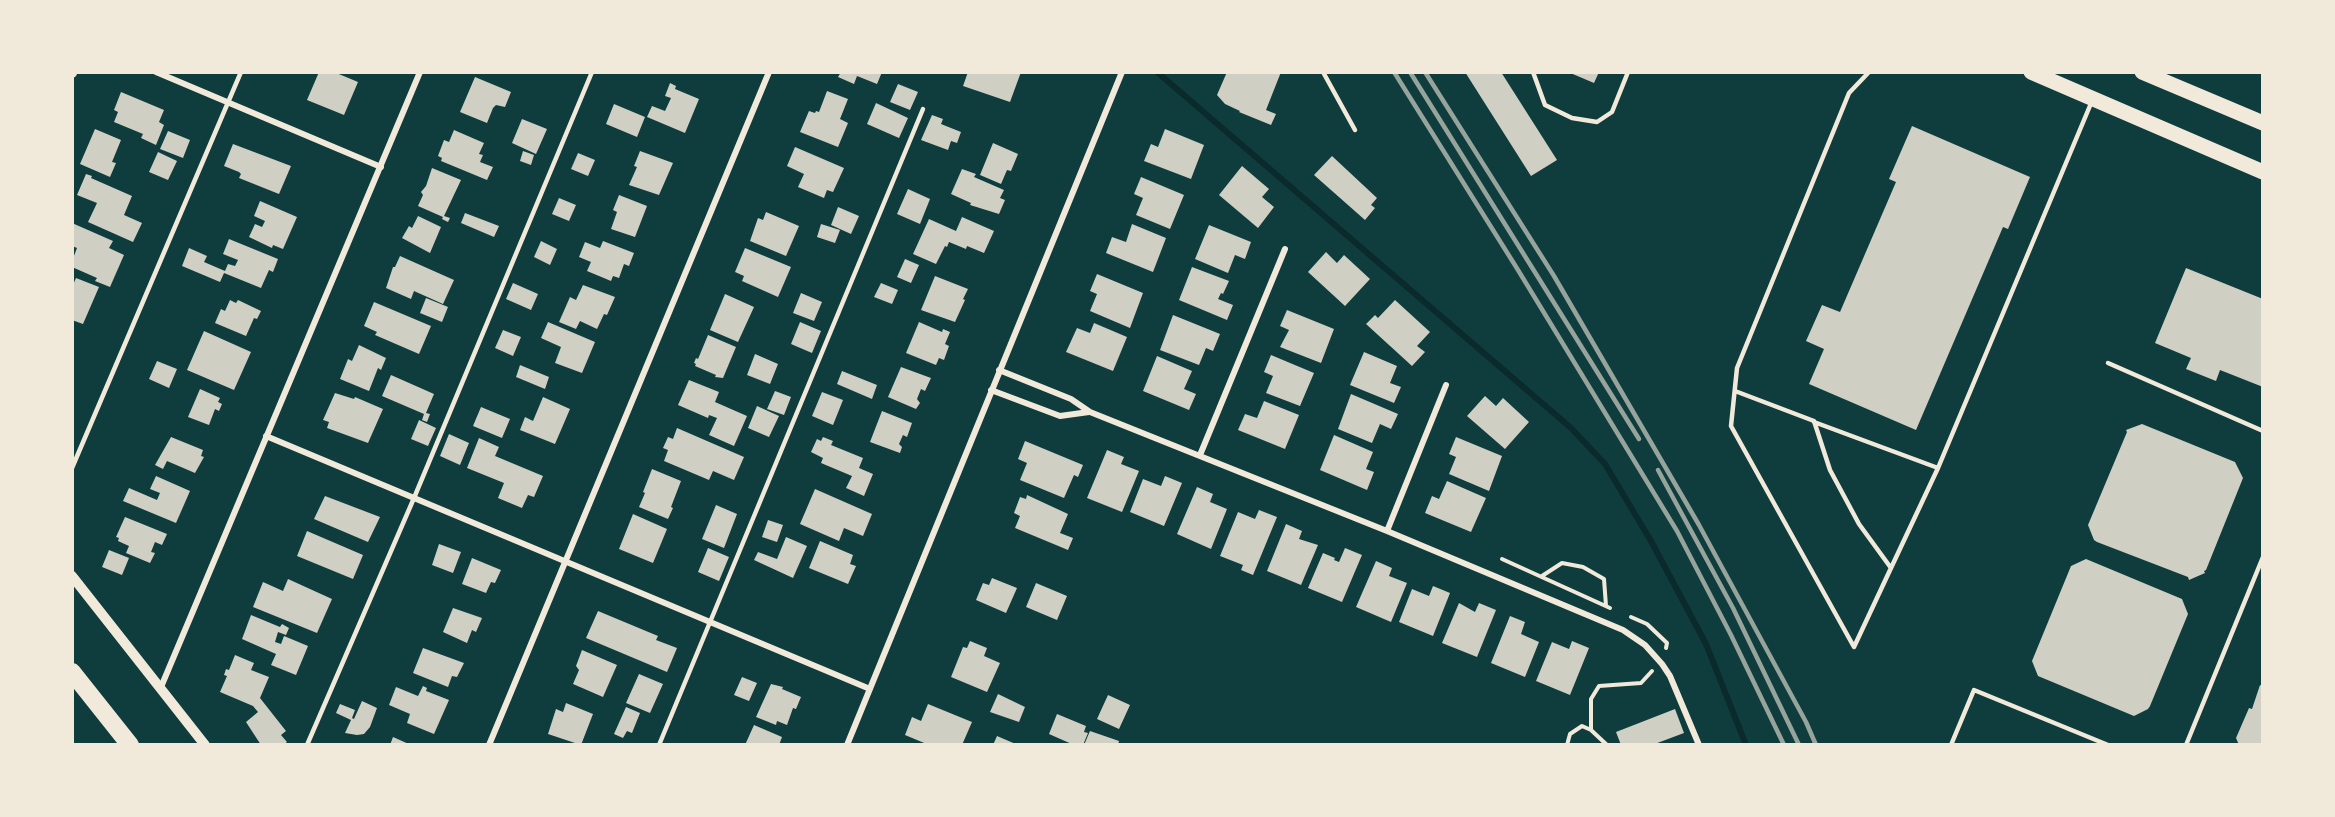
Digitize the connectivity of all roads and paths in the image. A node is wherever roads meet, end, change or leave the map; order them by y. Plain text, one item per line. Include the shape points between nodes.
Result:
1 (156, 72) edge
2 (241, 72) edge
3 (420, 72) edge
4 (592, 72) edge
5 (769, 72) edge
6 (1122, 72) edge
7 (1323, 72) edge
8 (1533, 72) edge
9 (1628, 72) edge
10 (1869, 72) edge
11 (2031, 72) edge
12 (2142, 72) edge
13 (2094, 99) junction
14 (228, 103) junction
15 (924, 110) dead end
16 (2263, 123) edge
17 (1355, 129) dead end
18 (381, 167) junction
19 (2263, 172) edge
20 (1285, 249) dead end
21 (2108, 363) dead end
22 (999, 370) junction
23 (1446, 385) dead end
24 (991, 390) junction
25 (1735, 391) junction
26 (1090, 412) junction
27 (1814, 422) junction
28 (2263, 431) edge
29 (266, 436) junction
30 (1200, 455) junction
31 (72, 468) edge
32 (1938, 468) junction
33 (414, 498) junction
34 (1386, 531) junction
35 (2263, 557) edge
36 (565, 561) junction
37 (1892, 568) junction
38 (72, 576) edge
39 (1541, 577) dead end
40 (1606, 606) dead end
41 (709, 621) junction
42 (1662, 664) junction
43 (72, 672) edge
44 (161, 687) junction
45 (870, 689) junction
46 (1591, 730) junction
47 (130, 745) edge
48 (205, 745) edge
49 (308, 745) edge
50 (489, 745) edge
51 (659, 745) edge
52 (847, 745) edge
53 (1567, 745) edge
54 (1607, 745) edge
55 (1699, 745) edge
56 (1951, 745) edge
57 (2108, 745) edge
58 (2186, 745) edge

1 - 14 street
2 - 14 lane
3 - 18 street
4 - 33 lane
5 - 36 street
6 - 22 street
7 - 17 lane
8 - 9 lane via 1545,105 1572,118 1597,122 1612,112
10 - 25 lane via 1850,93 1737,368
11 - 13 main road
12 - 16 main road
13 - 19 main road
13 - 32 lane
14 - 18 street
14 - 31 lane
15 - 41 lane
18 - 29 street
20 - 30 street
21 - 28 lane
22 - 24 street
22 - 26 street via 1071,399
23 - 34 street
24 - 26 street via 1060,416
24 - 45 street
25 - 27 lane
25 - 37 lane via 1731,426 1854,647
26 - 30 street
27 - 32 lane
27 - 37 lane via 1830,470 1858,524
29 - 33 street
29 - 44 street
30 - 34 street
32 - 37 lane
33 - 36 street
33 - 49 lane
34 - 42 street via 1623,630
35 - 58 lane
36 - 41 street
36 - 50 street
38 - 44 street
39 - 40 path via 1562,564 1583,567 1604,579
41 - 45 street
41 - 51 lane
42 - 46 path via 1641,683 1599,686 1591,699
42 - 55 street
43 - 47 highway
44 - 48 street
45 - 52 street
46 - 53 path via 1582,726 1570,734
46 - 54 path
56 - 57 lane via 1974,690

